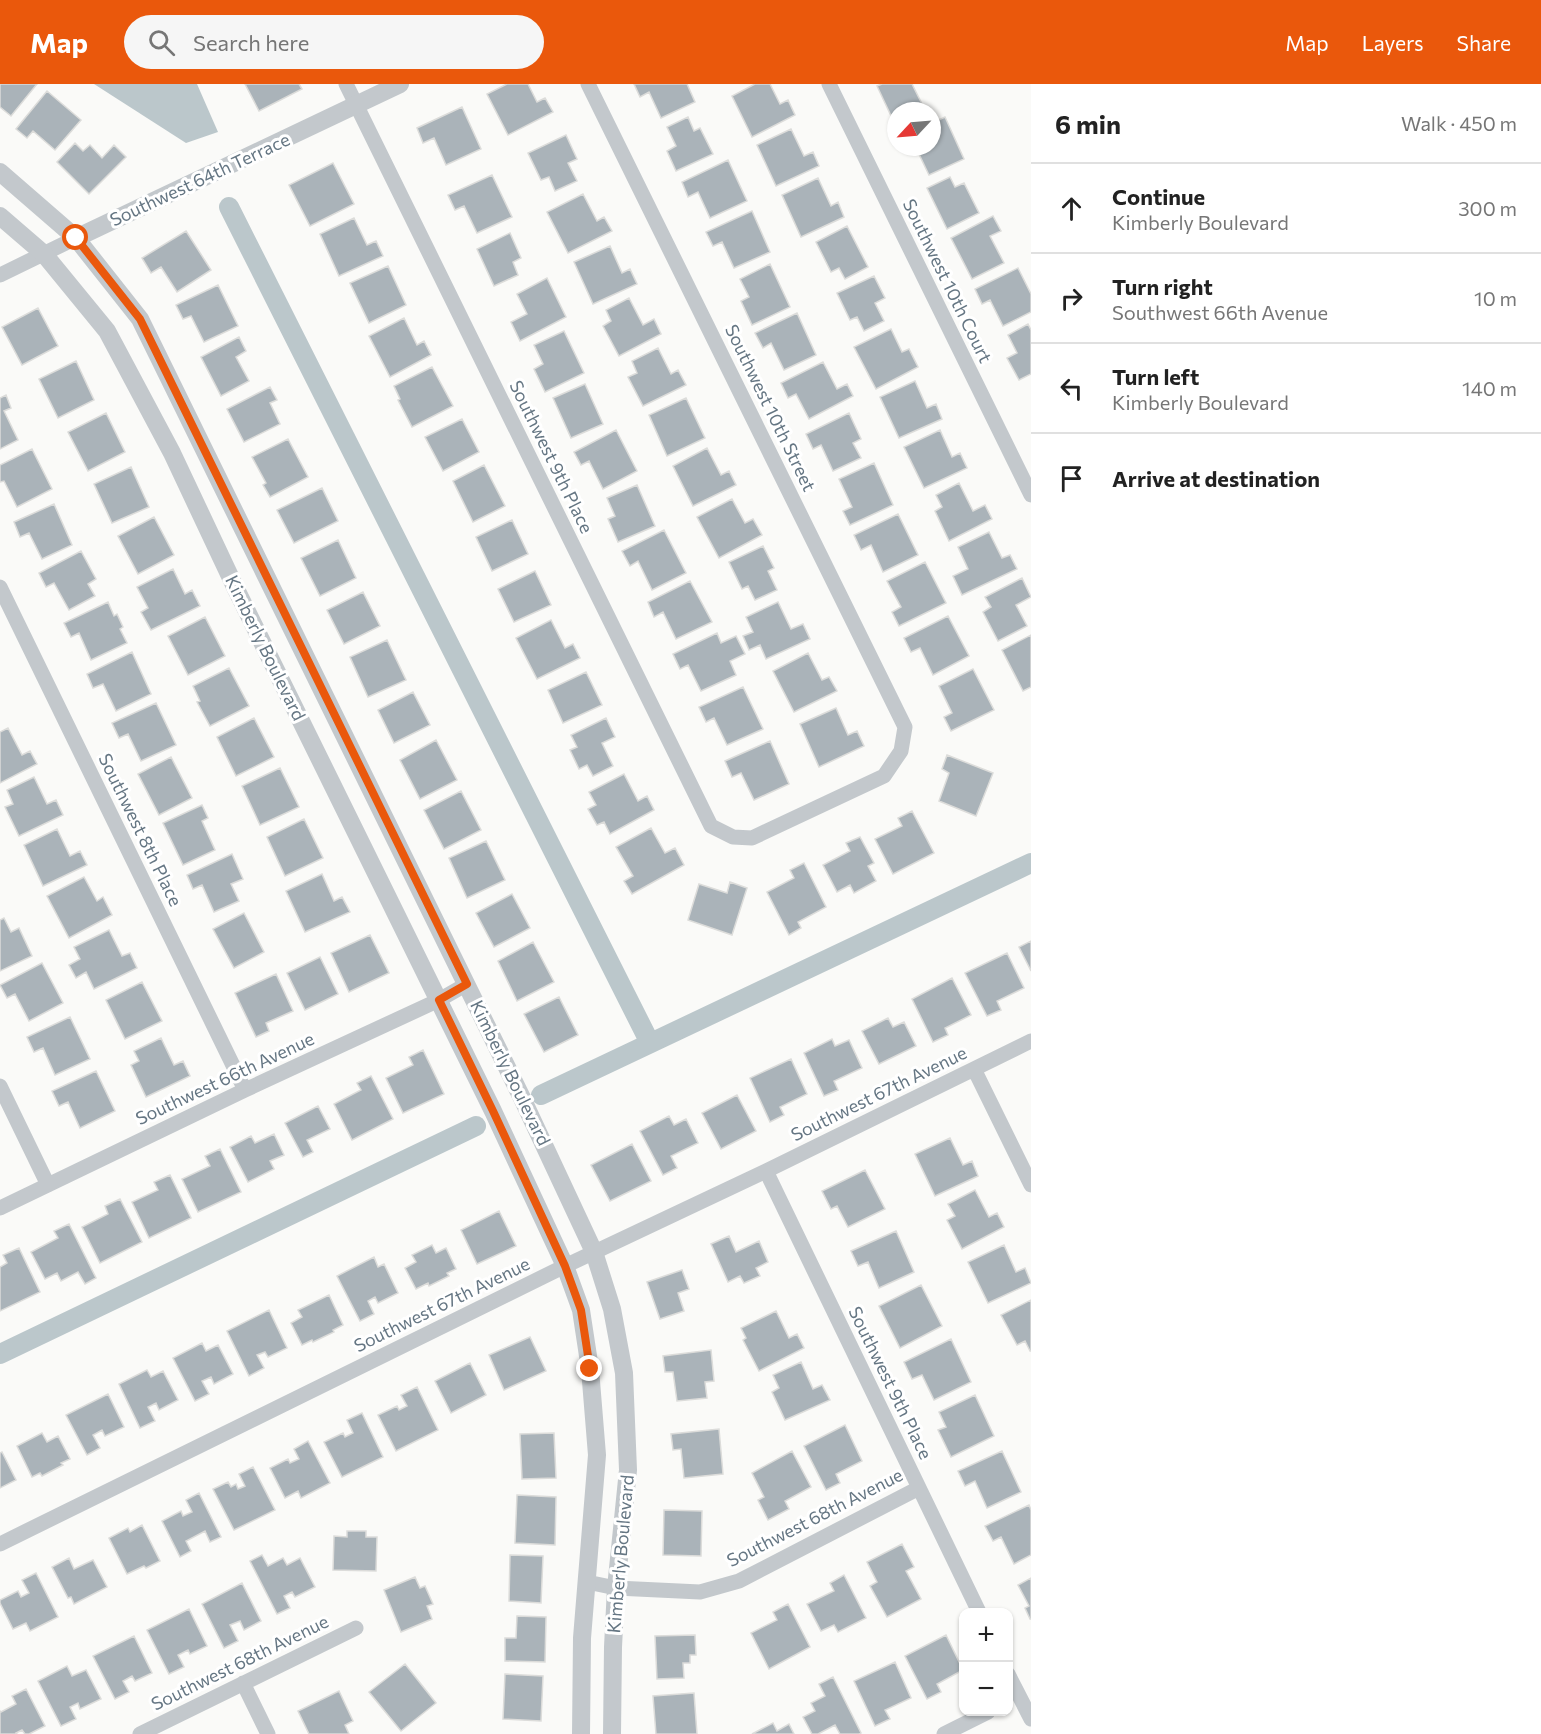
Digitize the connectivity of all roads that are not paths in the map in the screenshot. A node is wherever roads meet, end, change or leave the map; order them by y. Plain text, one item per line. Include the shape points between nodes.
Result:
1 (346, 84) edge
2 (400, 84) edge
3 (588, 84) edge
4 (829, 84) edge
5 (356, 105) junction
6 (0, 172) edge
7 (0, 216) edge
8 (76, 238) junction
9 (44, 254) junction
10 (0, 276) edge
11 (1031, 495) edge
12 (265, 574) junction
13 (0, 587) edge
14 (236, 589) junction
15 (733, 837) joint
16 (467, 984) junction
17 (439, 1000) junction
18 (1031, 1041) edge
19 (974, 1069) junction
20 (0, 1086) edge
21 (245, 1090) junction
22 (766, 1171) junction
23 (48, 1185) junction
24 (1031, 1185) edge
25 (0, 1208) edge
26 (594, 1252) junction
27 (565, 1266) junction
28 (919, 1488) junction
29 (0, 1544) edge
30 (587, 1582) junction
31 (616, 1588) junction
32 (977, 1608) edge
33 (356, 1628) dead end
34 (243, 1683) junction
35 (1014, 1698) edge
36 (980, 1716) edge
37 (1031, 1719) edge
38 (140, 1734) edge
39 (268, 1734) edge
40 (581, 1734) edge
41 (612, 1734) edge
42 (944, 1734) edge

1 - 5 street, Southwest 9th Place
2 - 5 street, Southwest 64th Terrace
3 - 15 street, Southwest 10th Street via 905,727 900,751 884,776 752,838
4 - 11 street, Southwest 10th Court
5 - 8 street, Southwest 64th Terrace
5 - 15 street, Southwest 9th Place via 711,826
6 - 8 street, Kimberly Boulevard
7 - 9 street, Kimberly Boulevard
8 - 9 street, Southwest 64th Terrace
8 - 12 street, Kimberly Boulevard via 140,319
9 - 10 street, Southwest 64th Terrace
9 - 14 street, Kimberly Boulevard via 107,331 172,453
12 - 14 street
12 - 16 street, Kimberly Boulevard
13 - 21 street, Southwest 8th Place
14 - 17 street, Kimberly Boulevard
16 - 17 street, Southwest 66th Avenue
16 - 26 street, Kimberly Boulevard
17 - 21 street, Southwest 66th Avenue
17 - 27 street, Kimberly Boulevard
18 - 19 street, Southwest 67th Avenue
19 - 22 street, Southwest 67th Avenue
19 - 24 street
20 - 23 street
21 - 23 street, Southwest 66th Avenue
22 - 26 street, Southwest 67th Avenue
22 - 28 street, Southwest 9th Place
23 - 25 street, Southwest 66th Avenue
26 - 27 street, Southwest 67th Avenue
26 - 31 street, Kimberly Boulevard via 612,1310 624,1373 628,1470
27 - 29 street, Southwest 67th Avenue
27 - 30 street, Kimberly Boulevard via 581,1310 597,1455
28 - 31 street, Southwest 68th Avenue via 739,1581 700,1592
28 - 32 street, Southwest 9th Place
30 - 31 street, Southwest 68th Avenue
30 - 40 street, Kimberly Boulevard
31 - 41 street, Kimberly Boulevard
33 - 34 street, Southwest 68th Avenue
34 - 38 street, Southwest 68th Avenue
34 - 39 street
35 - 37 street
36 - 42 street

